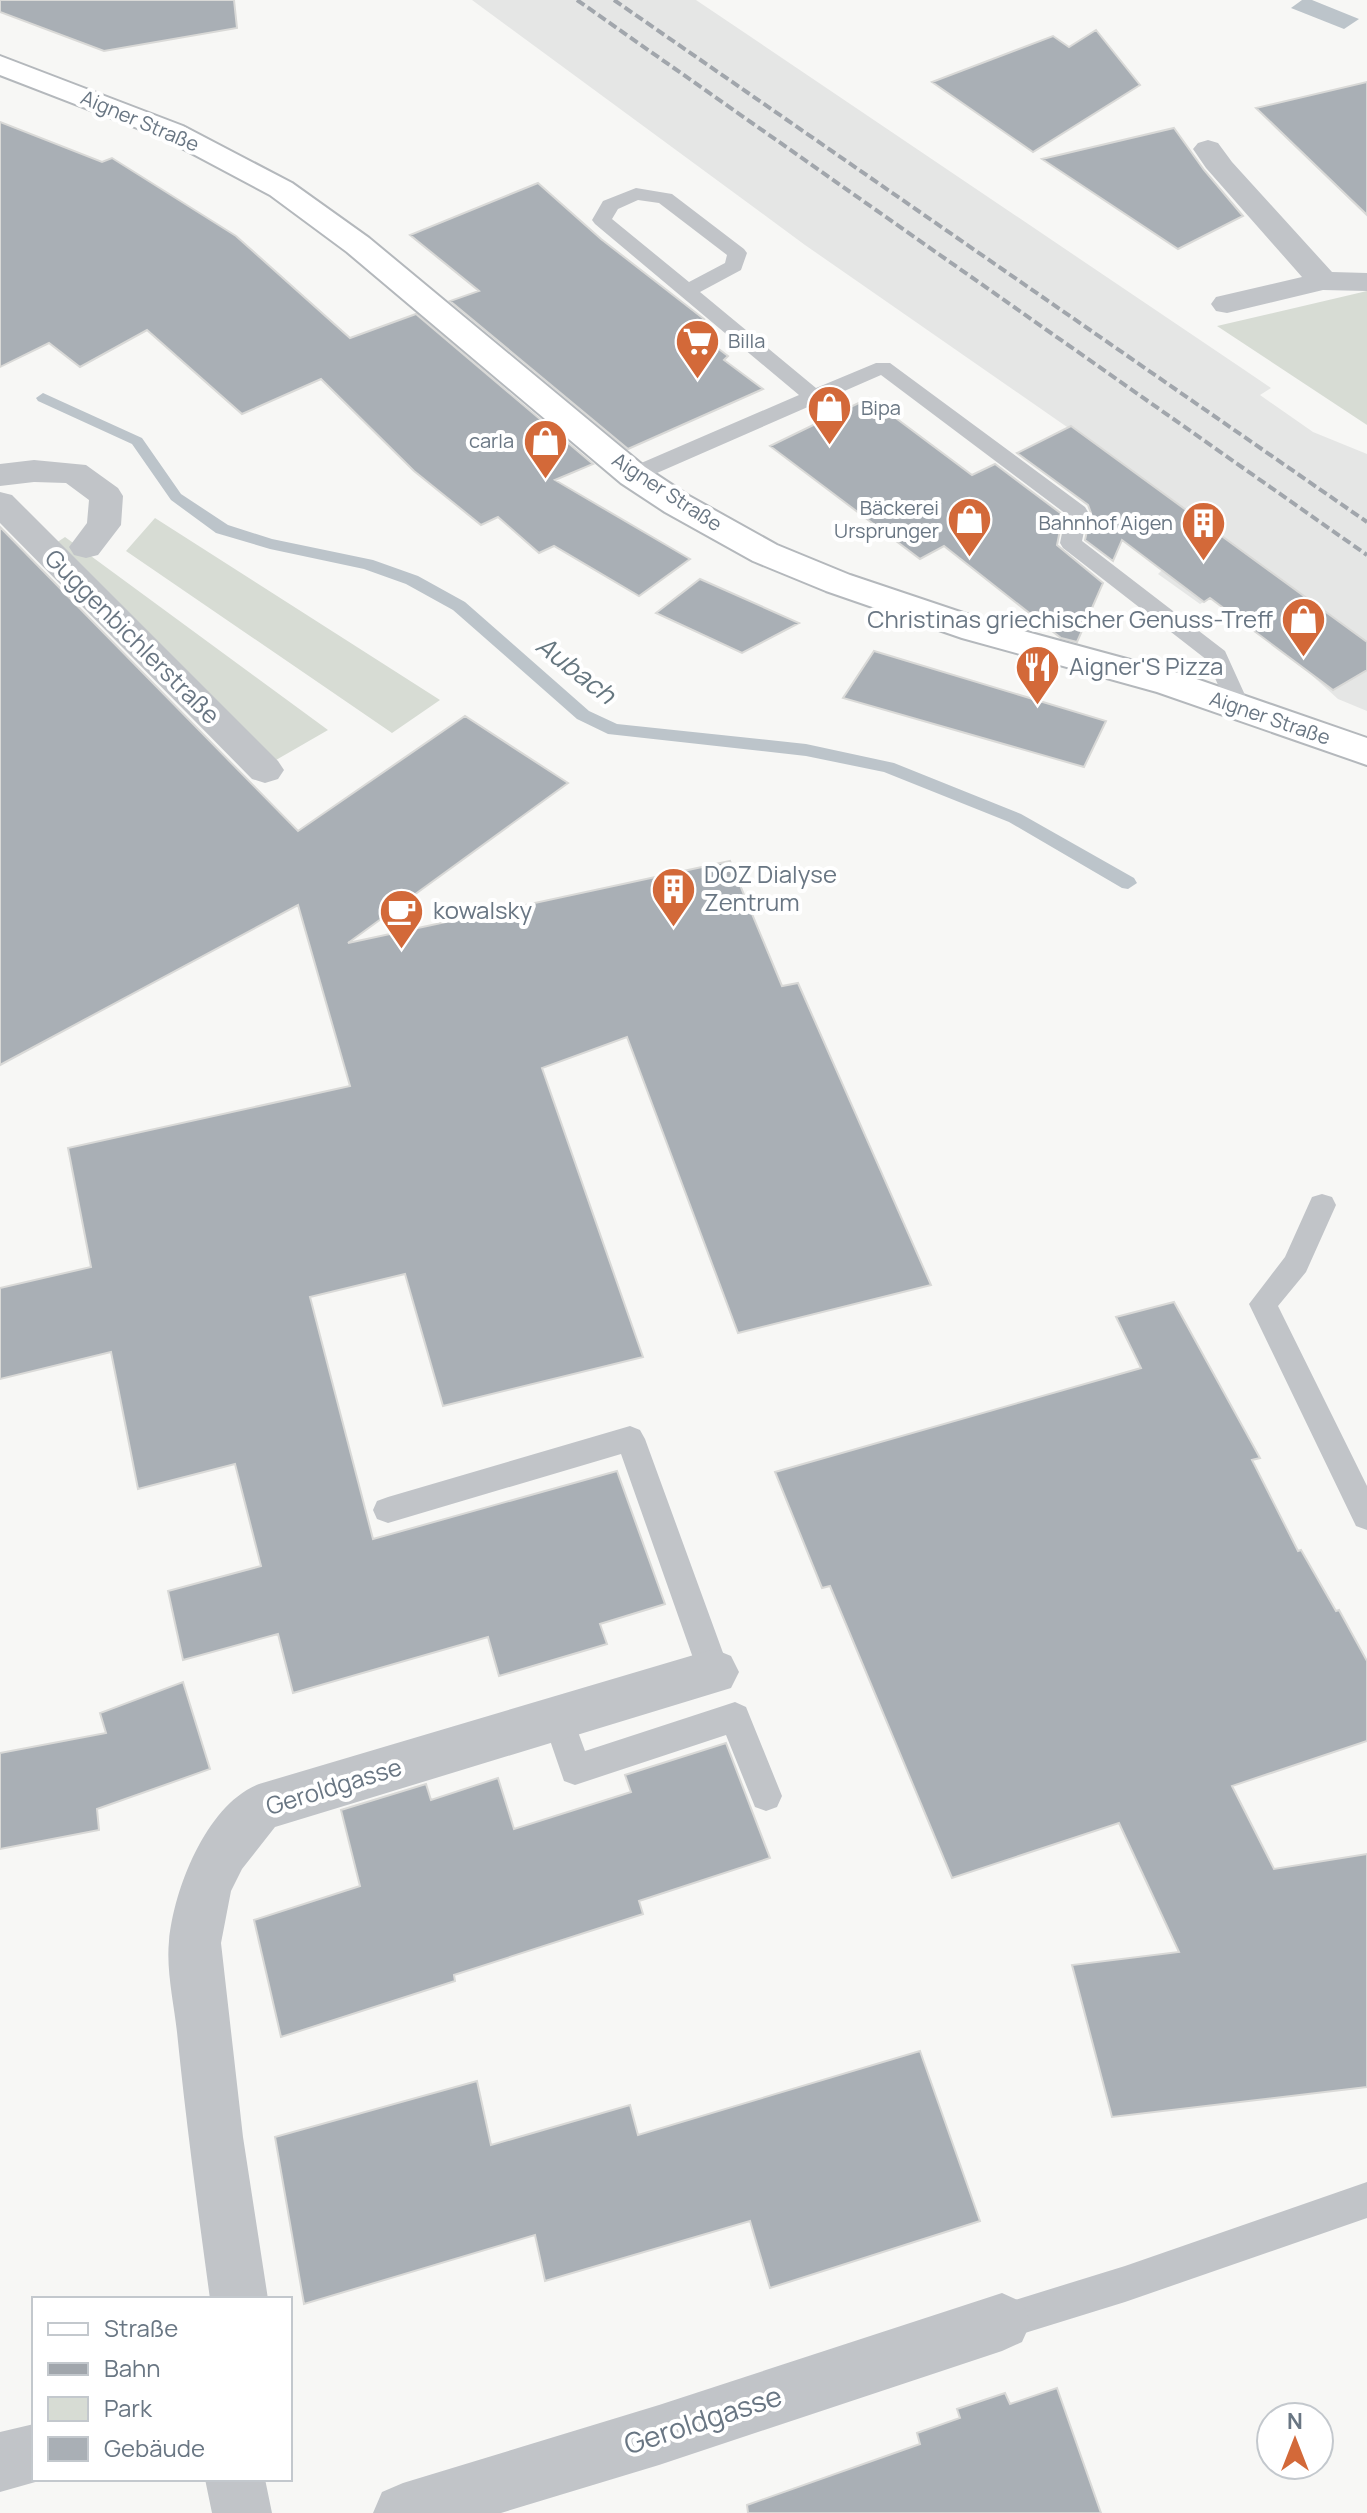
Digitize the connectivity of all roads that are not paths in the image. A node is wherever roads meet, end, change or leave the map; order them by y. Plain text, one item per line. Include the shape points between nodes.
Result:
1 (0, 65) edge
2 (1208, 149) dead end
3 (1323, 281) junction
4 (1367, 282) edge
5 (687, 291) junction
6 (1227, 304) dead end
7 (813, 396) junction
8 (0, 475) edge
9 (633, 475) junction
10 (0, 503) edge
11 (86, 547) dead end
12 (1238, 706) junction
13 (1367, 752) edge
14 (265, 770) dead end
15 (1322, 1205) dead end
16 (388, 1510) dead end
17 (1367, 1517) edge
18 (714, 1672) joint
19 (559, 1720) junction
20 (766, 1796) dead end
21 (1367, 2200) edge
22 (239, 2297) edge
23 (1002, 2322) joint
24 (32, 2454) edge
25 (0, 2462) edge
26 (235, 2481) edge
27 (242, 2513) edge
28 (403, 2513) edge

1 - 9 main road, Aigner Straße via 173,132 281,189 358,245
2 - 3 street
3 - 4 street
3 - 6 street
5 - 5 lane via 602,220 610,205 636,194 665,198 737,253 734,266
5 - 7 lane
7 - 9 lane
7 - 12 lane via 883,367 1077,512 1071,543 1217,656
8 - 11 street, Guggenbichlerstraße via 74,473 106,496 104,525
9 - 12 main road, Aigner Straße via 765,553 838,583 975,630
10 - 14 street, Guggenbichlerstraße
12 - 13 main road, Aigner Straße
15 - 17 lane via 1296,1264 1263,1304
16 - 18 lane via 630,1439
18 - 19 street, Geroldgasse
19 - 20 lane via 575,1770 735,1717
19 - 22 street, Geroldgasse via 259,1808 224,1851 206,1888 195,1943
21 - 23 lane
23 - 28 street, Geroldgasse
24 - 25 street
26 - 27 street

